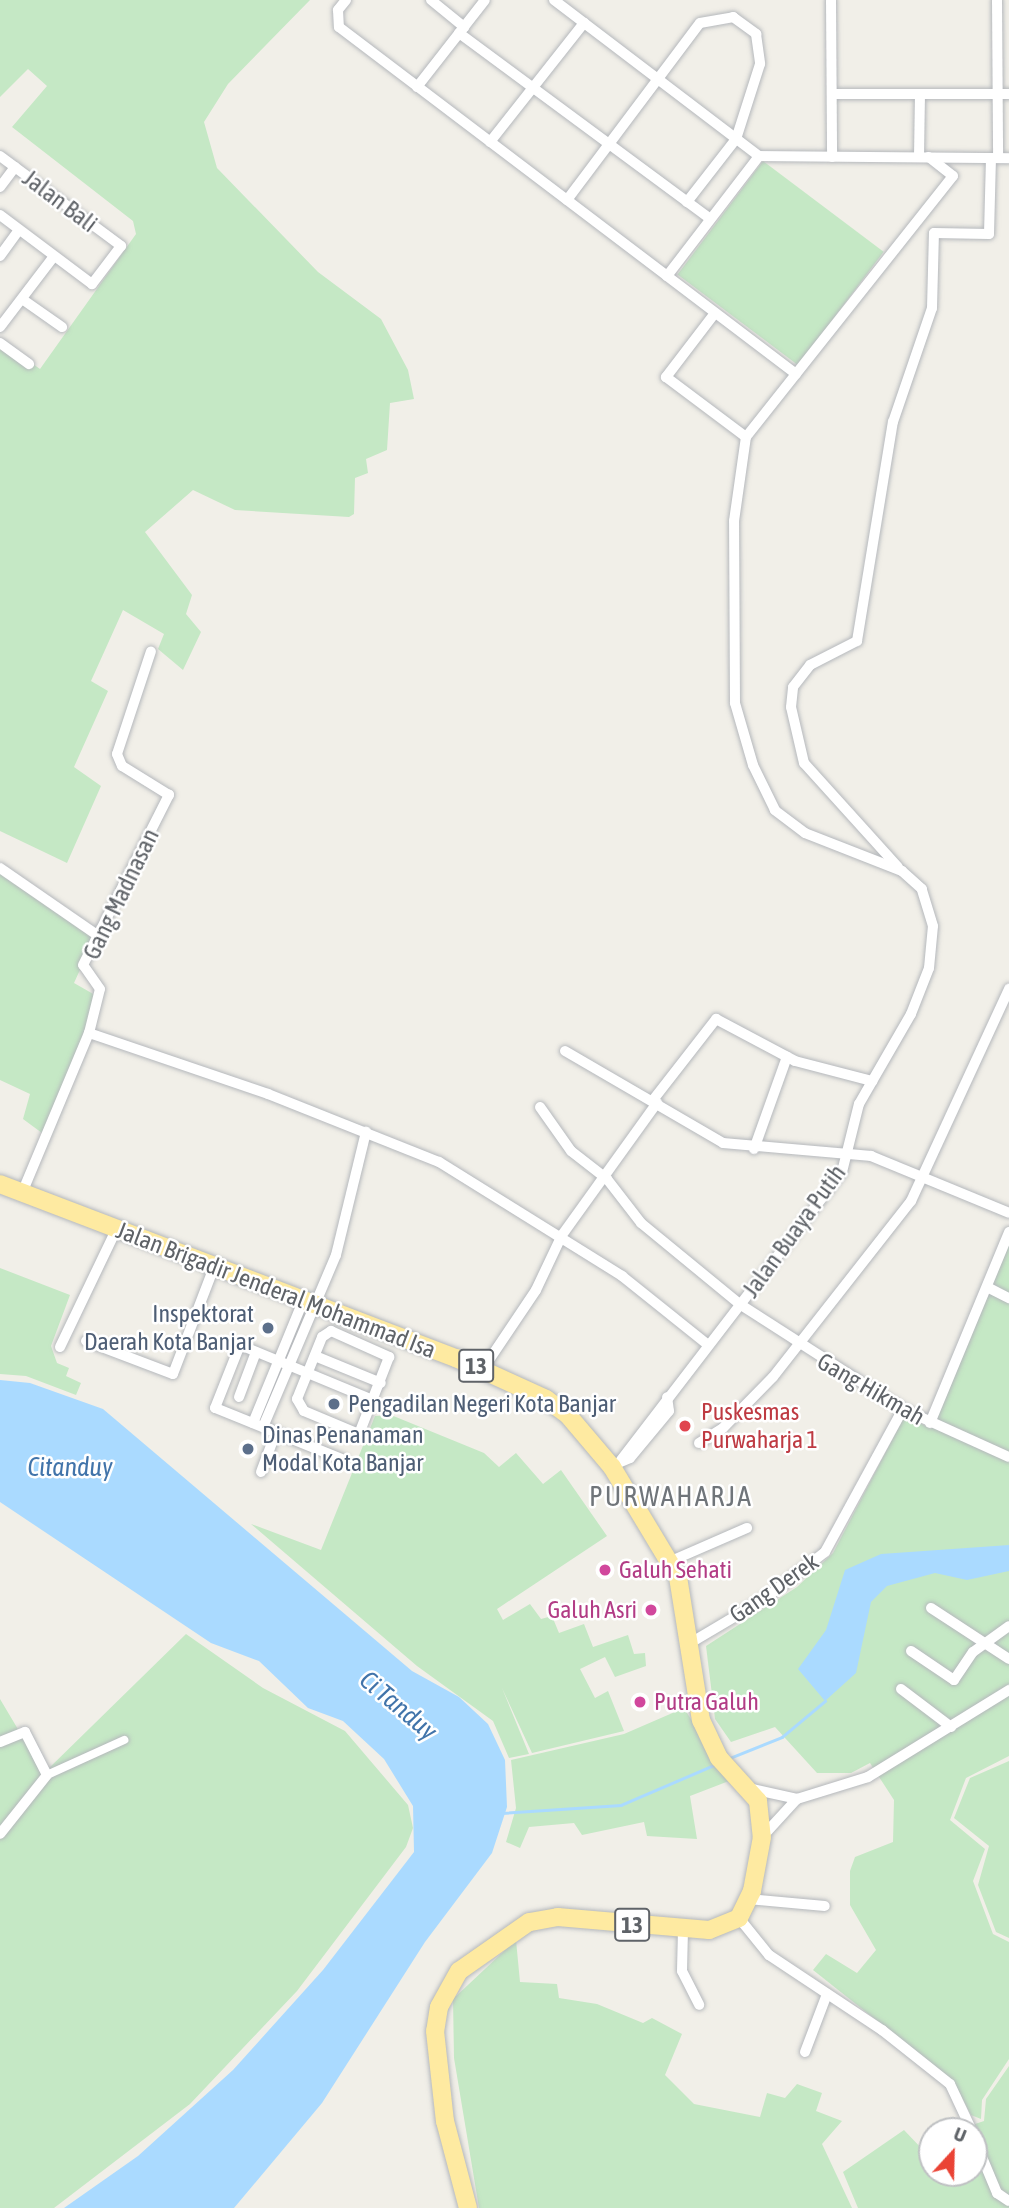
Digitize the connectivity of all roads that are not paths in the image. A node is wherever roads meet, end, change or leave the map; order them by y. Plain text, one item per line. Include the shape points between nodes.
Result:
1 (346, 0) edge
2 (431, 0) edge
3 (485, 0) edge
4 (554, 0) edge
5 (831, 0) edge
6 (997, 0) edge
7 (584, 23) junction
8 (462, 30) junction
9 (658, 80) junction
10 (417, 86) junction
11 (533, 88) junction
12 (832, 94) junction
13 (920, 94) junction
14 (1003, 94) edge
15 (736, 139) junction
16 (490, 142) junction
17 (610, 144) junction
18 (0, 156) edge
19 (759, 156) junction
20 (832, 157) junction
21 (924, 157) junction
22 (968, 158) junction
23 (999, 158) edge
24 (15, 167) junction
25 (953, 176) junction
26 (0, 187) edge
27 (567, 200) junction
28 (687, 202) junction
29 (0, 215) edge
30 (710, 219) junction
31 (19, 230) junction
32 (0, 256) edge
33 (54, 256) junction
34 (667, 276) junction
35 (22, 299) junction
36 (715, 313) junction
37 (0, 327) edge
38 (62, 327) dead end
39 (0, 343) edge
40 (29, 364) dead end
41 (796, 374) junction
42 (746, 438) junction
43 (151, 651) dead end
44 (0, 868) edge
45 (902, 871) junction
46 (97, 935) junction
47 (1009, 989) edge
48 (89, 1033) junction
49 (565, 1051) dead end
50 (787, 1058) junction
51 (872, 1081) junction
52 (655, 1102) junction
53 (540, 1107) dead end
54 (366, 1132) junction
55 (754, 1149) junction
56 (848, 1154) junction
57 (923, 1175) junction
58 (607, 1179) junction
59 (0, 1184) edge
60 (22, 1193) junction
61 (1009, 1213) edge
62 (116, 1230) junction
63 (1009, 1232) edge
64 (562, 1235) junction
65 (214, 1267) junction
66 (987, 1287) junction
67 (1009, 1298) edge
68 (308, 1303) junction
69 (741, 1305) junction
70 (86, 1341) dead end
71 (708, 1345) junction
72 (799, 1346) junction
73 (60, 1347) dead end
74 (256, 1352) junction
75 (315, 1356) junction
76 (284, 1362) junction
77 (483, 1369) junction
78 (309, 1372) junction
79 (381, 1383) junction
80 (239, 1397) dead end
81 (373, 1400) junction
82 (903, 1409) junction
83 (930, 1423) junction
84 (258, 1425) junction
85 (276, 1432) junction
86 (699, 1443) dead end
87 (1009, 1457) edge
88 (344, 1460) dead end
89 (617, 1463) junction
90 (261, 1472) dead end
91 (747, 1528) dead end
92 (671, 1561) junction
93 (931, 1608) dead end
94 (1009, 1626) edge
95 (692, 1642) junction
96 (990, 1643) junction
97 (911, 1651) dead end
98 (1009, 1660) edge
99 (901, 1689) dead end
100 (1009, 1690) edge
101 (950, 1727) junction
102 (124, 1740) dead end
103 (0, 1742) edge
104 (47, 1775) junction
105 (752, 1788) junction
106 (797, 1799) junction
107 (0, 1834) edge
108 (762, 1837) junction
109 (748, 1899) junction
110 (825, 1906) dead end
111 (739, 1918) junction
112 (683, 1930) junction
113 (827, 1994) junction
114 (699, 2005) dead end
115 (805, 2052) dead end
116 (965, 2117) edge
117 (988, 2171) edge
118 (1009, 2201) edge
119 (468, 2208) edge

1 - 10 street via 338,10 339,27
2 - 8 street
3 - 8 street
4 - 7 street
5 - 12 street
6 - 14 street
7 - 9 street
7 - 11 street
8 - 10 street
8 - 11 street
9 - 15 street
9 - 15 street via 706,19 726,15 746,23 761,56
9 - 17 street
10 - 16 street
11 - 16 street
11 - 17 street
12 - 13 street
12 - 20 street
13 - 14 street
13 - 21 street
14 - 23 street
15 - 19 street
15 - 28 street
16 - 27 street
17 - 27 street
17 - 28 street
18 - 24 street, Jalan Bali
19 - 20 street
19 - 30 street
20 - 21 street
21 - 22 street
21 - 25 street
22 - 23 street
22 - 25 street
23 - 45 street via 989,234 934,233 932,308 893,422 857,641 810,665 793,687 791,707 804,763
24 - 26 street
24 - 33 street, Jalan Bali via 121,246 92,284
25 - 41 street
27 - 34 street
28 - 30 street
29 - 31 street
30 - 34 street
31 - 32 street
31 - 33 street
33 - 35 street
34 - 36 street
35 - 37 street
35 - 38 street
36 - 41 street
36 - 42 street via 666,377
39 - 40 street
41 - 42 street
42 - 45 street via 734,521 736,703 753,765 775,810 805,833
43 - 46 street, Gang Madnasan via 118,742 118,759 169,795
44 - 46 street
45 - 51 street, Jalan Buaya Putih via 922,889 929,909 927,974
46 - 48 street, Gang Madnasan via 83,965 100,989
47 - 57 street
48 - 54 street
48 - 60 street, Gang Madnasan
49 - 52 street
50 - 51 street
50 - 52 street via 716,1019
50 - 55 street
51 - 56 street, Jalan Buaya Putih via 852,1121
52 - 55 street via 713,1139
52 - 58 street
53 - 58 street, Gang Hikmah via 571,1151
54 - 64 street via 448,1166
54 - 68 street via 336,1255
55 - 56 street
56 - 57 street
56 - 69 street, Jalan Buaya Putih via 842,1172
57 - 61 street
57 - 72 street via 898,1219
58 - 64 street
58 - 69 street, Gang Hikmah via 641,1223
59 - 60 highway, Jalan Brigadir Jenderal Mohammad Isa / 13
60 - 62 highway, Jalan Brigadir Jenderal Mohammad Isa / 13
62 - 65 highway, Jalan Brigadir Jenderal Mohammad Isa / 13
62 - 73 street
63 - 66 street
64 - 71 street
64 - 77 street via 536,1290
65 - 68 highway, Jalan Brigadir Jenderal Mohammad Isa / 13
65 - 70 street via 173,1374
66 - 67 street
66 - 83 street
68 - 76 street
68 - 77 highway, Jalan Brigadir Jenderal Mohammad Isa / 13
69 - 71 street, Jalan Buaya Putih
69 - 72 street, Gang Hikmah
71 - 89 street, Jalan Buaya Putih
72 - 82 street, Gang Hikmah
72 - 86 street via 745,1408
74 - 76 street
74 - 80 street
74 - 84 street via 240,1345 215,1408
75 - 78 street
75 - 79 street
75 - 79 street via 331,1331 387,1352
76 - 78 street
76 - 84 street
77 - 89 highway, Jalan Brigadir Jenderal Mohammad Isa / 13 via 558,1406
78 - 81 street
78 - 81 street via 297,1399 304,1411 359,1434
79 - 81 street
82 - 83 street, Gang Hikmah
82 - 95 street, Gang Derek via 825,1552 766,1598
83 - 87 street, Gang Hikmah
84 - 85 street
85 - 88 street
85 - 90 street
89 - 92 highway, Jalan Brigadir Jenderal Mohammad Isa / 13
91 - 92 street
92 - 95 highway, Jalan Brigadir Jenderal Mohammad Isa / 13
93 - 96 street
94 - 96 street
95 - 105 highway, Jalan Brigadir Jenderal Mohammad Isa / 13 via 695,1695 709,1741
96 - 97 street via 973,1653 954,1680
96 - 98 street
99 - 101 street
100 - 101 street
101 - 106 street via 868,1777
102 - 104 street
103 - 104 street via 25,1732
104 - 107 street
105 - 106 street
105 - 108 highway
106 - 108 street
108 - 109 highway
109 - 110 street
109 - 111 highway
111 - 112 highway, 13 via 709,1930
111 - 113 street via 769,1955
112 - 114 street via 682,1971
112 - 119 highway, 13 via 541,1919 497,1939 460,1971 439,2007 435,2031 445,2121
113 - 115 street
113 - 116 street via 950,2084
117 - 118 street via 997,2193

